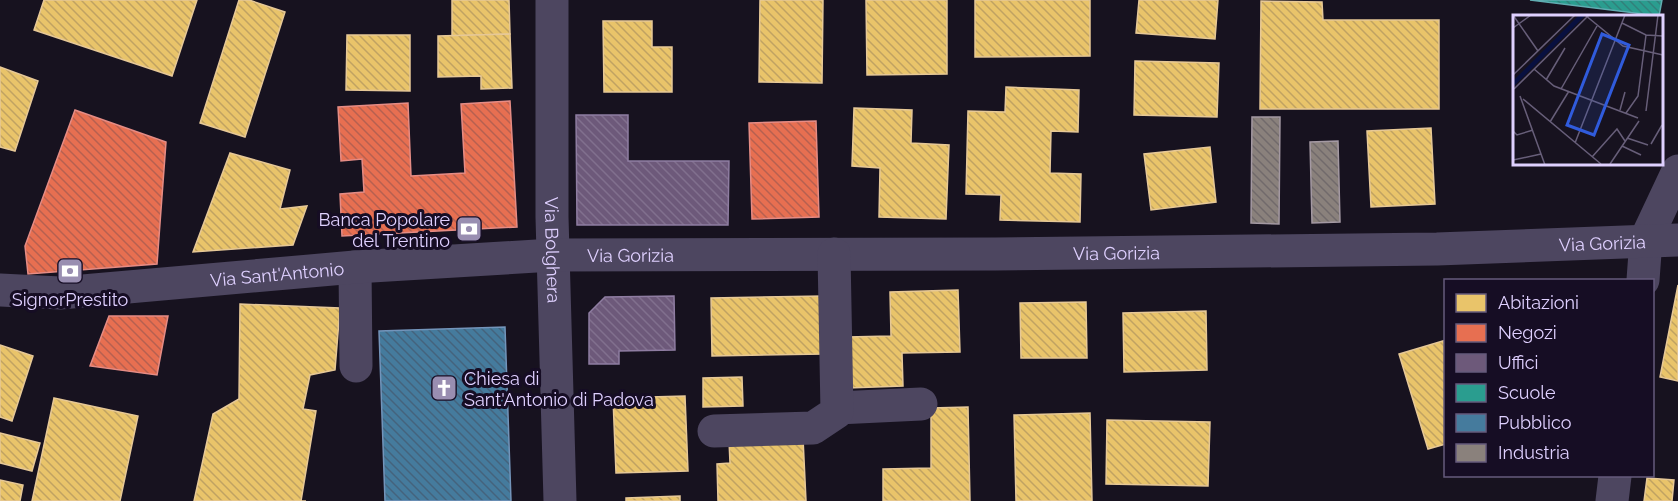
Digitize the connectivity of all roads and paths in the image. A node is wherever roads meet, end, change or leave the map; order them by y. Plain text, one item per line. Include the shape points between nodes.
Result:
1 (552, 0) edge
2 (1678, 171) edge
3 (1662, 240) edge
4 (834, 254) junction
5 (553, 255) junction
6 (355, 267) junction
7 (1643, 279) edge
8 (0, 290) edge
9 (356, 366) dead end
10 (921, 404) dead end
11 (837, 408) junction
12 (714, 431) dead end
13 (1615, 477) edge
14 (560, 501) edge
15 (1612, 501) edge

1 - 5 street, Via Bolghera
2 - 3 street
3 - 4 street, Via Gorizia via 1437,249
3 - 7 street
4 - 5 street, Via Gorizia
4 - 11 street
5 - 6 street, Via Sant'Antonio
5 - 14 street, Via Bolghera
6 - 8 street, Via Sant'Antonio via 60,292
6 - 9 street
10 - 11 street
11 - 12 street via 837,412 813,428
13 - 15 street

